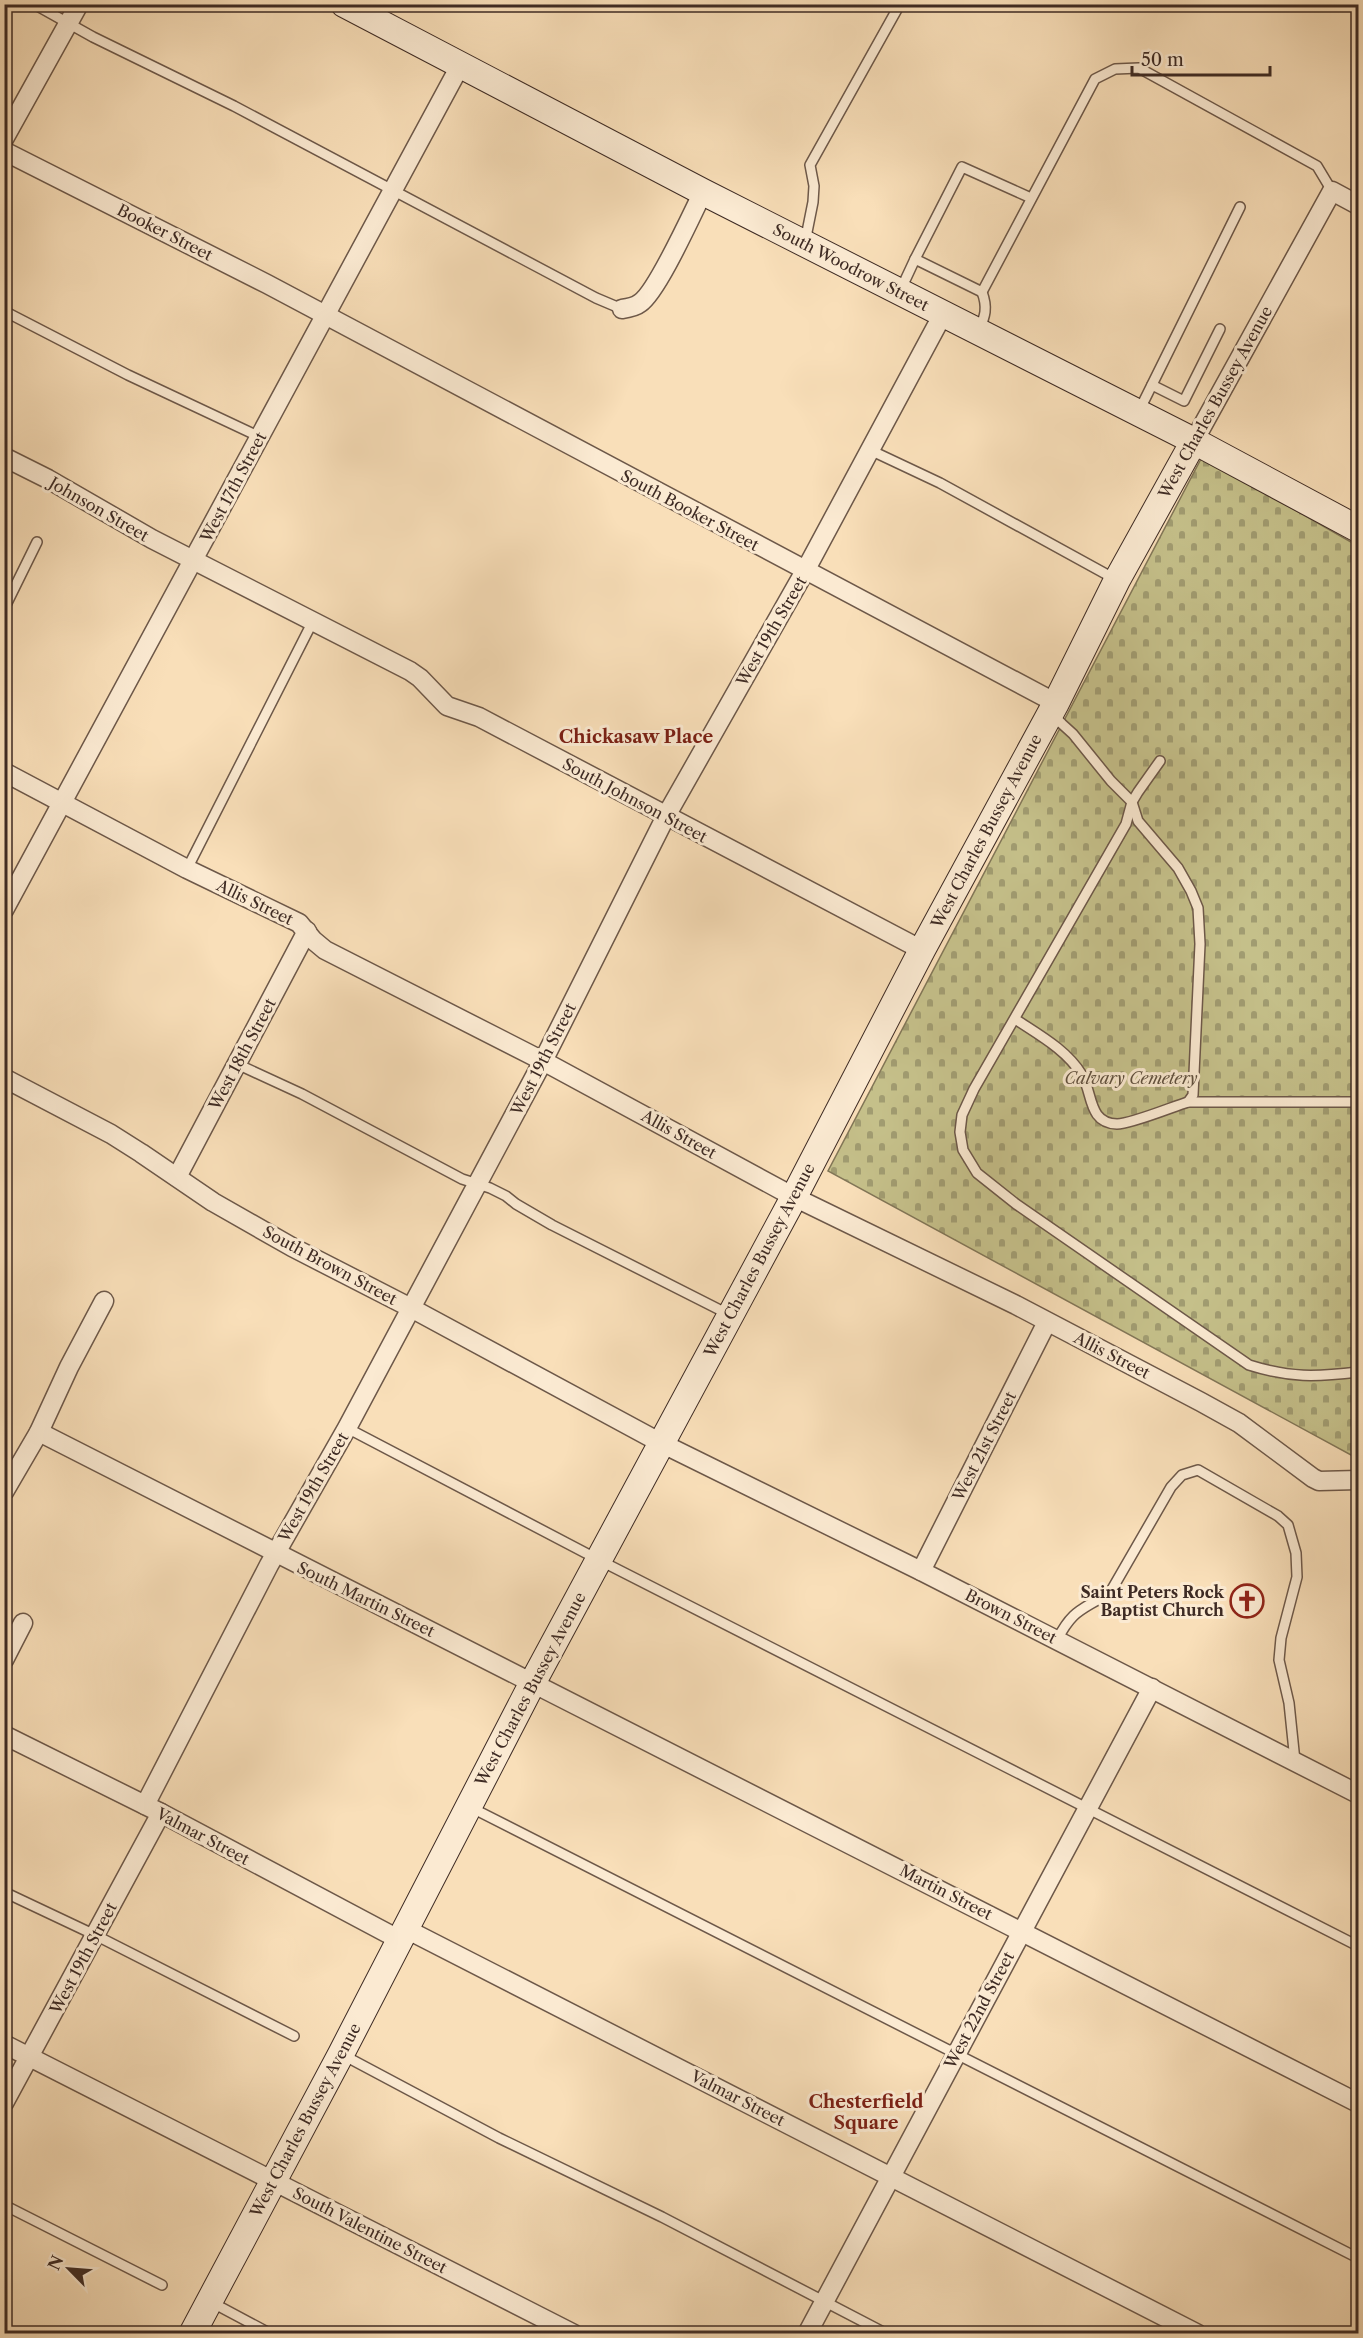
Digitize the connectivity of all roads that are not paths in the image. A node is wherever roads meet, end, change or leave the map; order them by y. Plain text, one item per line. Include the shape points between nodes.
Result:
1 (34, 4) edge
2 (79, 4) edge
3 (344, 4) edge
4 (900, 4) edge
5 (69, 23) junction
6 (460, 64) junction
7 (4, 139) edge
8 (4, 150) edge
9 (393, 190) junction
10 (1332, 191) junction
11 (703, 192) junction
12 (1031, 198) junction
13 (1359, 205) edge
14 (1240, 207) dead end
15 (805, 242) junction
16 (915, 260) junction
17 (899, 292) junction
18 (982, 292) junction
19 (622, 309) joint
20 (4, 310) edge
21 (943, 314) junction
22 (325, 316) junction
23 (1220, 329) dead end
24 (979, 331) junction
25 (1152, 385) junction
26 (1138, 413) junction
27 (260, 437) junction
28 (1194, 441) junction
29 (870, 450) junction
30 (4, 457) edge
31 (1359, 529) edge
32 (37, 542) dead end
33 (194, 560) junction
34 (805, 571) junction
35 (1117, 580) junction
36 (4, 609) edge
37 (313, 621) junction
38 (1056, 703) junction
39 (1160, 761) dead end
40 (4, 772) edge
41 (1132, 802) junction
42 (61, 803) junction
43 (666, 816) junction
44 (187, 869) junction
45 (4, 910) edge
46 (1359, 920) edge
47 (1359, 930) edge
48 (307, 931) junction
49 (922, 950) junction
50 (1014, 1019) junction
51 (543, 1061) junction
52 (237, 1064) junction
53 (4, 1078) edge
54 (1188, 1102) junction
55 (1359, 1102) edge
56 (177, 1177) junction
57 (477, 1184) junction
58 (794, 1197) junction
59 (104, 1301) dead end
60 (411, 1308) junction
61 (730, 1315) junction
62 (1047, 1322) junction
63 (1359, 1372) edge
64 (347, 1428) junction
65 (39, 1432) junction
66 (661, 1443) junction
67 (1359, 1480) edge
68 (4, 1492) edge
69 (275, 1554) junction
70 (599, 1560) junction
71 (921, 1570) junction
72 (22, 1623) dead end
73 (1057, 1640) junction
74 (4, 1660) edge
75 (533, 1682) junction
76 (1152, 1688) junction
77 (4, 1736) edge
78 (1296, 1761) junction
79 (1359, 1794) edge
80 (468, 1806) junction
81 (1088, 1808) junction
82 (153, 1809) junction
83 (4, 1892) edge
84 (1022, 1931) junction
85 (95, 1935) junction
86 (403, 1935) junction
87 (1359, 1946) edge
88 (294, 2036) dead end
89 (4, 2044) edge
90 (341, 2054) junction
91 (956, 2054) junction
92 (29, 2057) junction
93 (4, 2103) edge
94 (1359, 2103) edge
95 (891, 2176) junction
96 (273, 2181) junction
97 (4, 2205) edge
98 (1359, 2258) edge
99 (162, 2285) dead end
100 (824, 2300) junction
101 (209, 2301) junction
102 (192, 2334) edge
103 (271, 2334) edge
104 (574, 2334) edge
105 (807, 2334) edge
106 (887, 2334) edge
107 (1198, 2334) edge

1 - 5 lane
2 - 5 street
3 - 6 street, South Woodrow Street
4 - 15 lane via 810,165 813,202
5 - 7 street
5 - 9 lane
6 - 9 street, West 17th Street
6 - 11 street, South Woodrow Street
8 - 22 street, Booker Street
9 - 19 lane
9 - 22 street, West 17th Street
10 - 12 lane via 1317,166 1139,68 1128,67 1095,79
10 - 13 street
10 - 28 street, West Charles Bussey Avenue
11 - 15 street, South Woodrow Street
11 - 19 street via 642,302
12 - 16 lane via 962,167
12 - 18 lane
14 - 25 lane
15 - 17 street, South Woodrow Street
16 - 17 lane
16 - 18 lane
17 - 21 street, South Woodrow Street
18 - 24 lane via 986,311
20 - 27 lane via 128,375
21 - 24 street, South Woodrow Street
21 - 29 street, West 19th Street
22 - 27 street, West 17th Street
22 - 34 street, South Booker Street
23 - 25 lane via 1184,401
24 - 26 street, South Woodrow Street
25 - 26 lane
26 - 28 street, South Woodrow Street
27 - 33 street, West 17th Street
28 - 31 street, South Woodrow Street
28 - 35 street, West Charles Bussey Avenue
29 - 34 street, West 19th Street
29 - 35 lane via 951,488
30 - 33 street, Johnson Street
32 - 36 lane
33 - 37 street, South Johnson Street
33 - 42 street, West 17th Street
34 - 38 street, South Booker Street
34 - 43 street, West 19th Street
35 - 38 street, West Charles Bussey Avenue
37 - 43 street, South Johnson Street via 410,671 447,706 479,717
37 - 44 lane
38 - 41 lane via 1057,719
38 - 49 street, West Charles Bussey Avenue
39 - 41 lane
40 - 42 street, Allis Street
41 - 50 lane via 1126,824
41 - 54 lane via 1138,821 1178,868 1198,908 1193,1095
42 - 44 street, Allis Street
42 - 45 street, West 17th Street
43 - 49 street, South Johnson Street
43 - 51 street, West 19th Street
44 - 48 street, Allis Street via 290,917
46 - 47 lane
48 - 51 street, Allis Street via 325,950
48 - 52 street, West 18th Street
49 - 58 street, West Charles Bussey Avenue
50 - 54 lane via 1074,1064 1084,1077 1094,1110 1104,1121 1127,1123
50 - 63 lane via 962,1115 963,1150 977,1173 1249,1365 1288,1375
51 - 57 street, West 19th Street
51 - 58 street, Allis Street
52 - 56 street, West 18th Street
52 - 57 lane
53 - 56 street, South Brown Street via 111,1134
54 - 55 lane
56 - 60 street, South Brown Street via 292,1247
57 - 60 street, West 19th Street
57 - 61 lane
58 - 61 street, West Charles Bussey Avenue
58 - 62 street, Allis Street
59 - 65 street
60 - 64 street, West 19th Street
60 - 66 street, South Brown Street
61 - 66 street, West Charles Bussey Avenue
62 - 67 street, Allis Street via 1239,1423 1319,1481
62 - 71 street, West 21st Street
64 - 69 street, West 19th Street
64 - 70 lane
65 - 68 street
65 - 69 street, South Martin Street
66 - 70 street, West Charles Bussey Avenue
66 - 71 street, Brown Street
69 - 75 street, South Martin Street
69 - 82 street, West 19th Street
70 - 75 street, West Charles Bussey Avenue
70 - 81 lane
71 - 73 street, Brown Street
72 - 74 street
73 - 76 street, Brown Street
73 - 78 lane via 1077,1610 1111,1592 1171,1488 1182,1475 1198,1470 1288,1525 1296,1553 1297,1577 1279,1660
75 - 80 street, West Charles Bussey Avenue
75 - 84 street, Martin Street
76 - 78 street, Brown Street
76 - 81 street, West 22nd Street
77 - 82 street, Valmar Street
78 - 79 street, Brown Street
80 - 86 street, West Charles Bussey Avenue
80 - 91 lane
81 - 84 street, West 22nd Street
81 - 87 lane
82 - 85 street, West 19th Street
82 - 86 street, Valmar Street
83 - 85 lane
84 - 91 street, West 22nd Street
84 - 94 street, Martin Street
85 - 88 lane
85 - 92 street, West 19th Street
86 - 90 street, West Charles Bussey Avenue
86 - 95 street, Valmar Street
89 - 92 street, South Valentine Street
90 - 96 street, West Charles Bussey Avenue
90 - 100 lane
91 - 95 street, West 22nd Street
91 - 98 lane
92 - 93 street, West 19th Street
92 - 96 street, South Valentine Street
95 - 100 street, West 22nd Street
95 - 107 street, Valmar Street
96 - 101 street, West Charles Bussey Avenue
96 - 104 street, South Valentine Street
97 - 99 lane
100 - 105 street, West 22nd Street
100 - 106 lane
101 - 102 street, West Charles Bussey Avenue
101 - 103 lane

